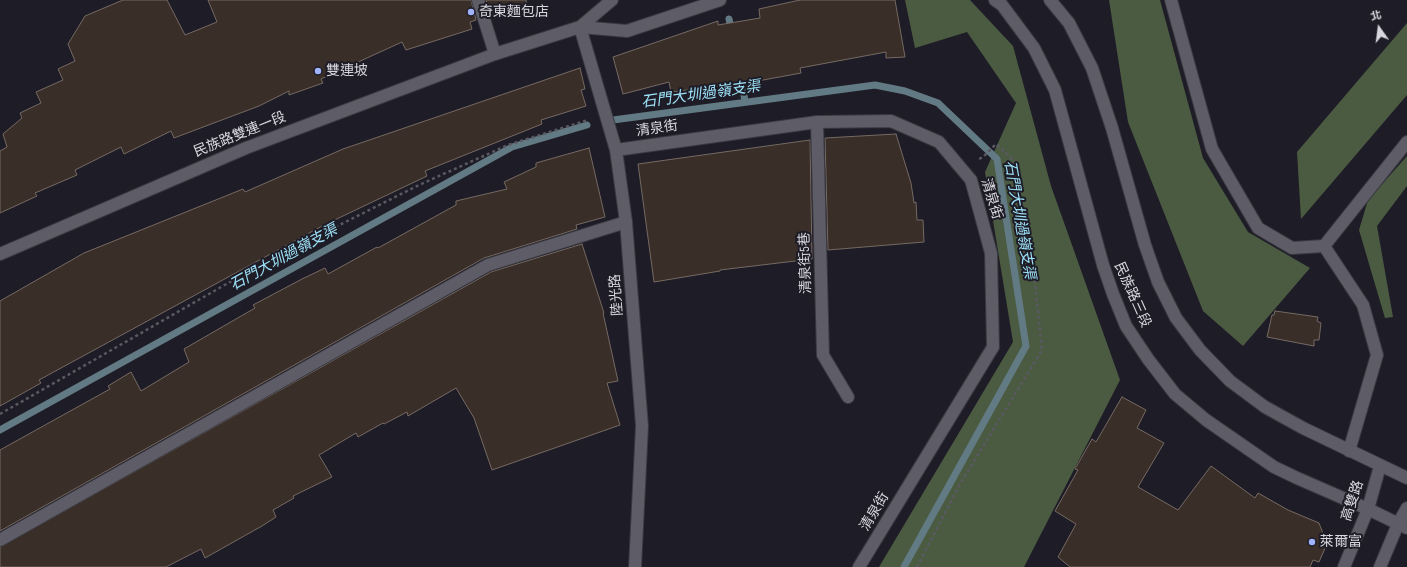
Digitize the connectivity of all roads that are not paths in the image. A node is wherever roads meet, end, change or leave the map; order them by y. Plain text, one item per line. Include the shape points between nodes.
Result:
1 (478, 0) edge
2 (612, 0) edge
3 (720, 0) edge
4 (995, 0) edge
5 (1050, 0) edge
6 (1171, 0) edge
7 (580, 27) junction
8 (495, 54) junction
9 (817, 122) junction
10 (1407, 142) edge
11 (616, 150) junction
12 (626, 222) junction
13 (1324, 246) junction
14 (0, 254) edge
15 (848, 397) dead end
16 (1350, 451) junction
17 (1380, 466) junction
18 (1407, 478) edge
19 (1407, 508) edge
20 (1368, 509) junction
21 (1403, 526) edge
22 (0, 540) edge
23 (635, 567) edge
24 (859, 567) edge
25 (1344, 567) edge
26 (1380, 567) edge

1 - 8 main road
2 - 7 main road
3 - 7 main road via 627,31
4 - 20 main road, 民族路三段 via 1002,5 1034,48 1056,90 1102,266 1126,326 1148,359 1175,394 1239,444 1274,467
5 - 16 main road via 1070,23 1092,68 1145,245 1158,282 1176,318 1200,350 1230,381 1265,407
6 - 13 main road via 1212,149 1258,228 1292,248
7 - 8 main road
7 - 11 main road, 陸光路
8 - 14 main road, 民族路雙連一段 via 246,148
9 - 11 main road, 清泉街
9 - 15 main road, 清泉街5巷 via 823,355
9 - 24 main road, 清泉街 via 891,122 940,142 971,180 991,253 993,347
10 - 13 main road
11 - 12 main road, 陸光路
12 - 22 main road via 488,265
12 - 23 main road, 陸光路 via 642,426
13 - 16 main road via 1363,305 1377,355
16 - 17 main road
17 - 18 main road
17 - 20 main road, 高雙路
19 - 21 main road
20 - 21 main road, 民族路三段
20 - 25 main road, 高雙路
21 - 26 main road

